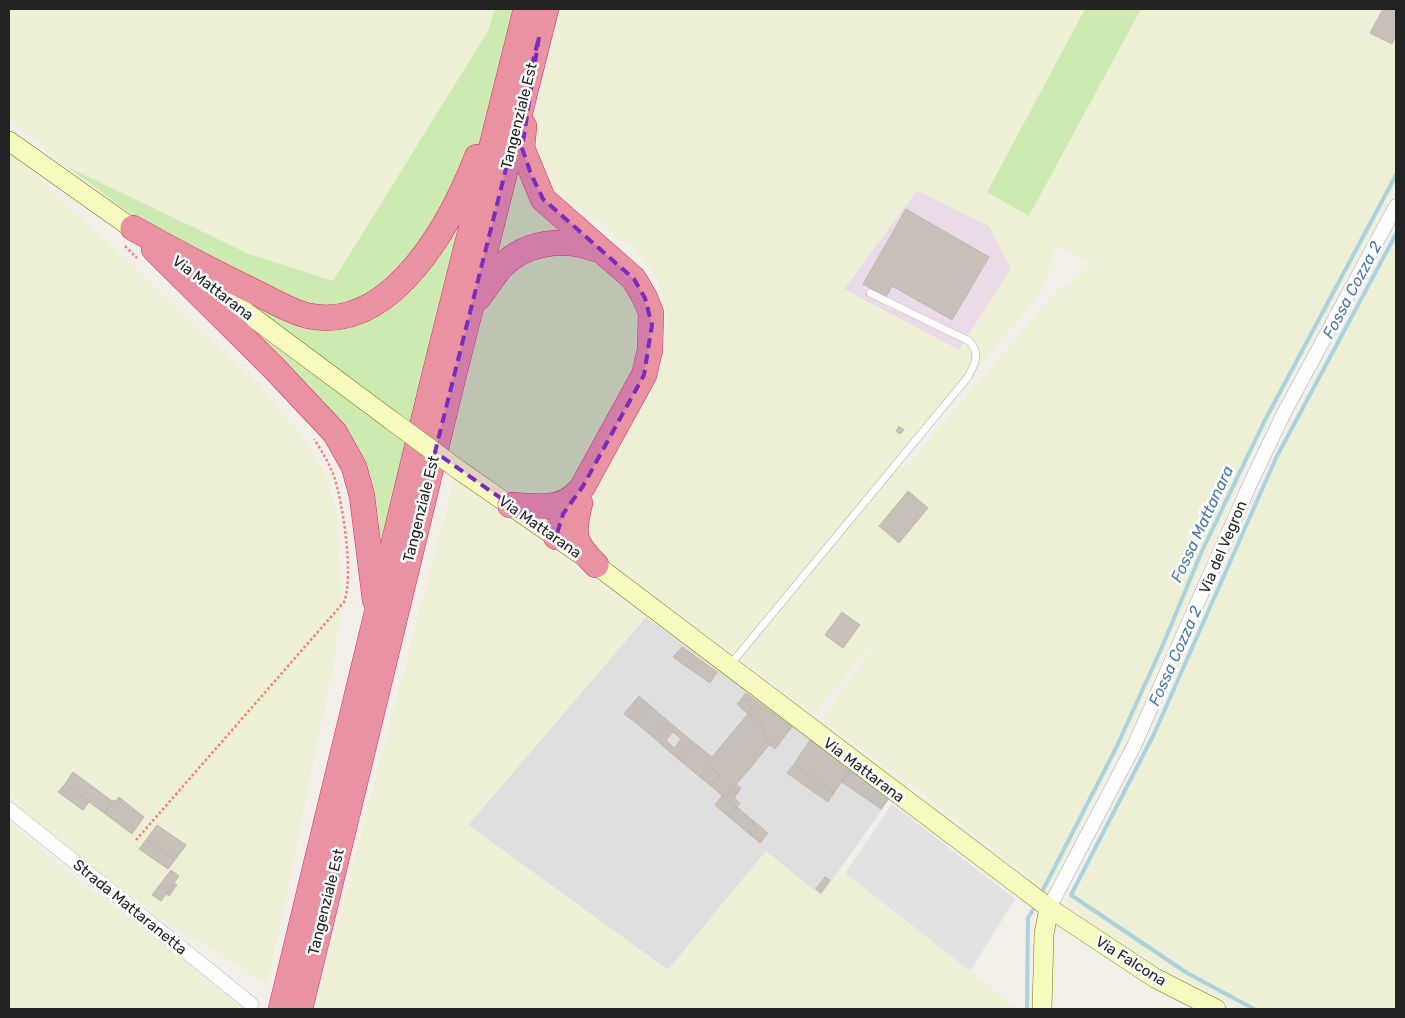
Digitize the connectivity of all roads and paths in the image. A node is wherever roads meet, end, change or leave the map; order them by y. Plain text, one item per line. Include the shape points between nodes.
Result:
1 (526, 9) edge
2 (546, 9) edge
3 (539, 37) junction
4 (511, 70) junction
5 (9, 141) edge
6 (18, 151) edge
7 (1396, 206) edge
8 (126, 234) junction
9 (603, 252) junction
10 (141, 261) dead end
11 (870, 293) dead end
12 (470, 308) junction
13 (311, 434) dead end
14 (583, 486) junction
15 (510, 505) junction
16 (565, 530) junction
17 (596, 565) joint
18 (376, 615) junction
19 (728, 667) junction
20 (9, 809) edge
21 (136, 840) dead end
22 (1049, 908) junction
23 (251, 1004) dead end
24 (281, 1009) edge
25 (300, 1009) edge
26 (1042, 1009) edge
27 (1216, 1009) edge

1 - 4 highway, Tangenziale Est
2 - 3 highway, Tangenziale Est
3 - 9 highway via 522,148 543,198
3 - 12 highway, Tangenziale Est
4 - 8 highway via 467,184 436,236 402,282 370,307 326,317 308,316
4 - 18 highway, Tangenziale Est
5 - 6 street, Via Mattarana
6 - 8 street, Via Mattarana
7 - 22 street, Via del Vegron via 1285,411 1134,746
8 - 10 path
8 - 15 street, Via Mattarana, bridge
8 - 18 highway via 273,367 335,433 354,468 362,496
9 - 12 highway via 569,242 536,246 502,266
9 - 14 highway via 634,279 645,298 651,313 650,350 644,375
11 - 19 lane via 969,341 977,354 974,366 968,378
12 - 25 highway, Tangenziale Est
13 - 21 path via 334,476 341,507 348,570 344,602
14 - 15 highway via 563,504
14 - 16 highway via 563,514
15 - 16 street, Via Mattarana
16 - 17 highway
17 - 19 street, Via Mattarana
18 - 24 highway, Tangenziale Est
19 - 22 street, Via Mattarana
20 - 23 street, Strada Mattaranetta
22 - 26 street, Via del Vegron via 1044,934
22 - 27 street, Via Falcona via 1155,978

